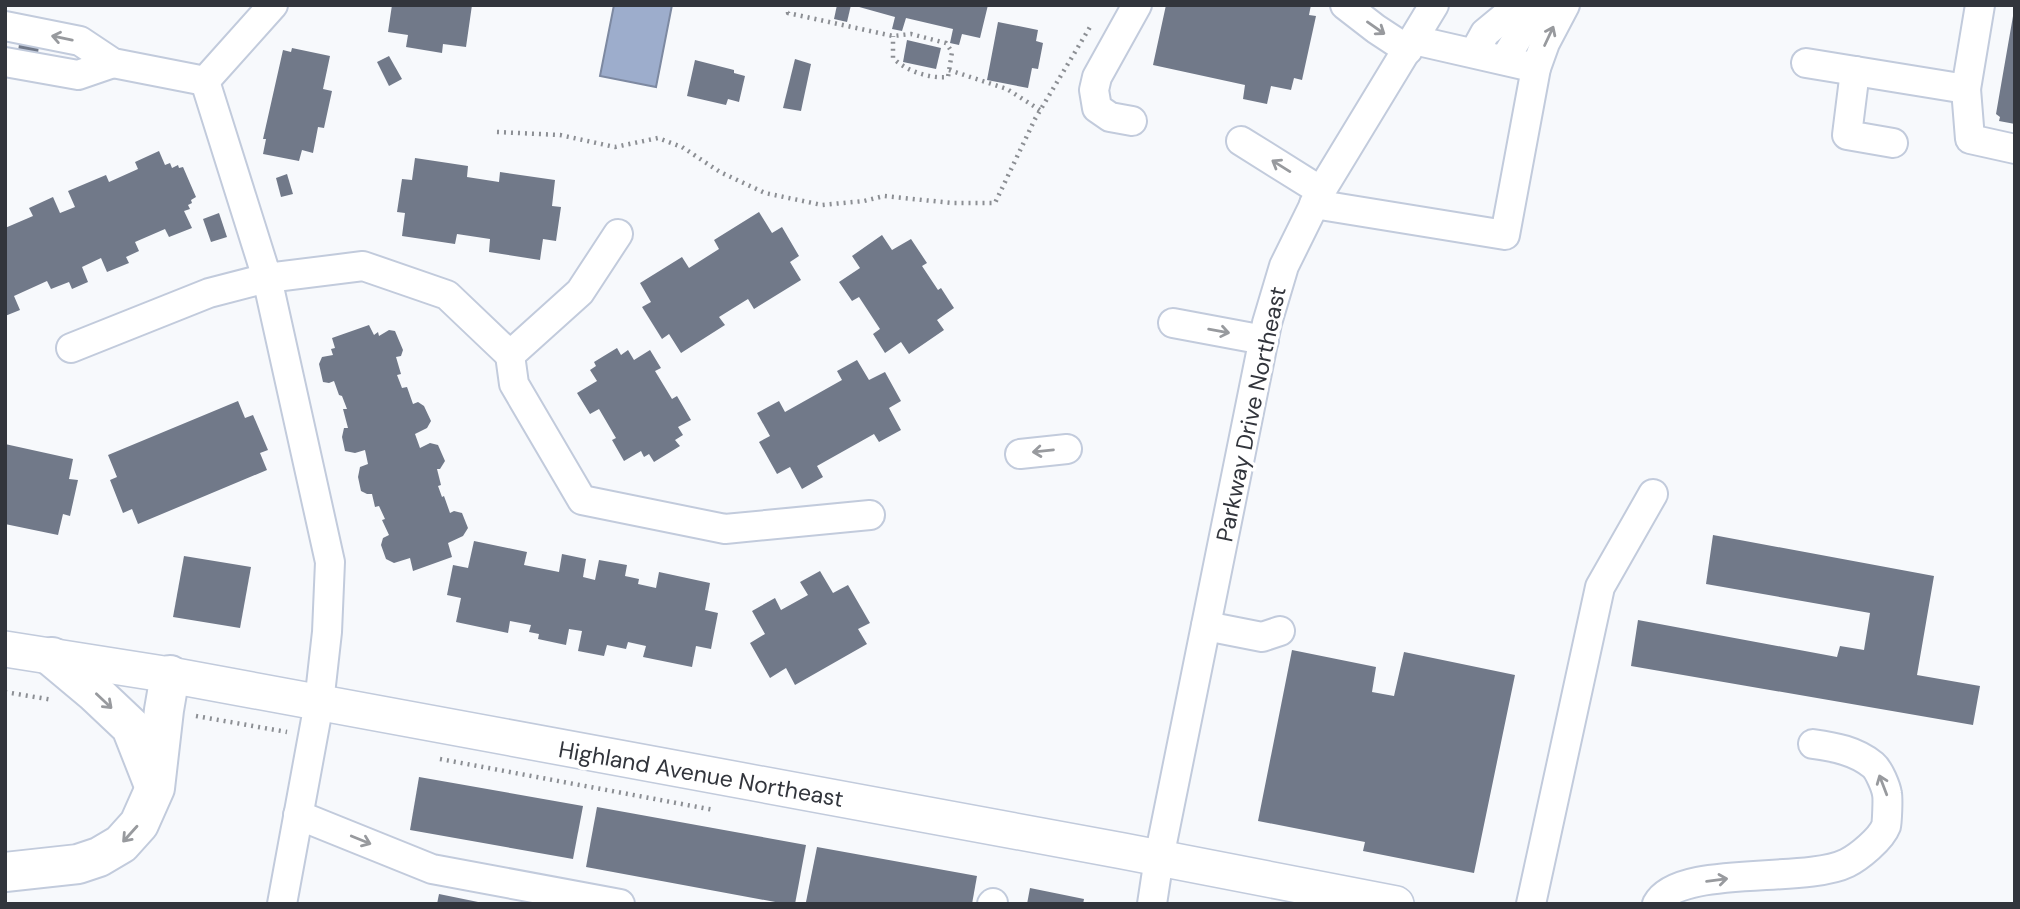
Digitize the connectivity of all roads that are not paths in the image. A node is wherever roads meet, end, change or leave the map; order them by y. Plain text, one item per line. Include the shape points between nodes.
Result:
1 (273, 5) edge
2 (1137, 5) edge
3 (1345, 5) edge
4 (1434, 5) edge
5 (1519, 5) edge
6 (1538, 5) edge
7 (1565, 5) edge
8 (1980, 5) edge
9 (5, 26) edge
10 (1411, 45) junction
11 (1474, 53) junction
12 (1504, 60) junction
13 (5, 62) edge
14 (113, 63) junction
15 (1806, 63) dead end
16 (1536, 68) junction
17 (1855, 71) junction
18 (205, 81) junction
19 (1966, 89) junction
20 (1132, 121) dead end
21 (1241, 141) dead end
22 (1893, 144) dead end
23 (2015, 149) edge
24 (1318, 197) junction
25 (618, 234) dead end
26 (267, 278) junction
27 (1173, 323) dead end
28 (1264, 340) junction
29 (71, 348) dead end
30 (510, 355) junction
31 (1067, 449) dead end
32 (1020, 454) dead end
33 (1653, 494) dead end
34 (870, 515) dead end
35 (1206, 626) junction
36 (1280, 631) dead end
37 (25, 651) edge
38 (170, 676) junction
39 (319, 703) junction
40 (1813, 744) dead end
41 (155, 788) junction
42 (298, 815) junction
43 (1159, 858) junction
44 (5, 873) edge
45 (282, 904) edge
46 (620, 904) edge
47 (1153, 904) edge
48 (1396, 904) edge
49 (1531, 904) edge
50 (1657, 904) edge

1 - 18 street
2 - 20 street via 1094,90 1097,108 1110,117
3 -> 10 street via 1376,29
4 - 10 street, Parkway Drive Northeast
5 - 11 street via 1485,33
6 - 12 street
16 -> 7 street
8 - 19 street
14 -> 9 street via 80,41
10 - 11 street
10 - 24 street, Parkway Drive Northeast
11 - 12 street
12 - 16 street
13 - 14 street via 78,75
14 - 18 street
15 - 17 street
16 - 24 street via 1505,235
17 - 19 street
17 - 22 street via 1847,135
18 - 26 street
19 - 23 street via 1970,139
24 -> 21 street
24 - 28 street, Parkway Drive Northeast via 1284,267
25 - 30 street via 580,292
26 - 29 street via 209,293
26 - 30 street via 363,266 447,295
26 - 39 street via 330,562
27 -> 28 street
28 - 35 street, Parkway Drive Northeast
30 - 34 street via 514,384 582,500 725,529
31 -> 32 street
33 - 49 street via 1600,587
35 - 36 street via 1262,636
35 - 43 street, Parkway Drive Northeast
37 - 38 main road, Highland Avenue Northeast
37 -> 41 highway via 95,693 131,727
38 - 39 main road, Highland Avenue Northeast
38 - 41 highway
39 - 42 street
39 - 43 main road, Highland Avenue Northeast
50 -> 40 street via 1660,897 1679,886 1809,872 1845,864 1865,852 1886,826 1887,794 1875,766 1845,749
41 -> 44 highway via 139,824 121,844 99,857
42 - 45 street
42 -> 46 street via 432,869
43 - 47 street, Parkway Drive Northeast
43 - 48 main road, Highland Avenue Northeast

